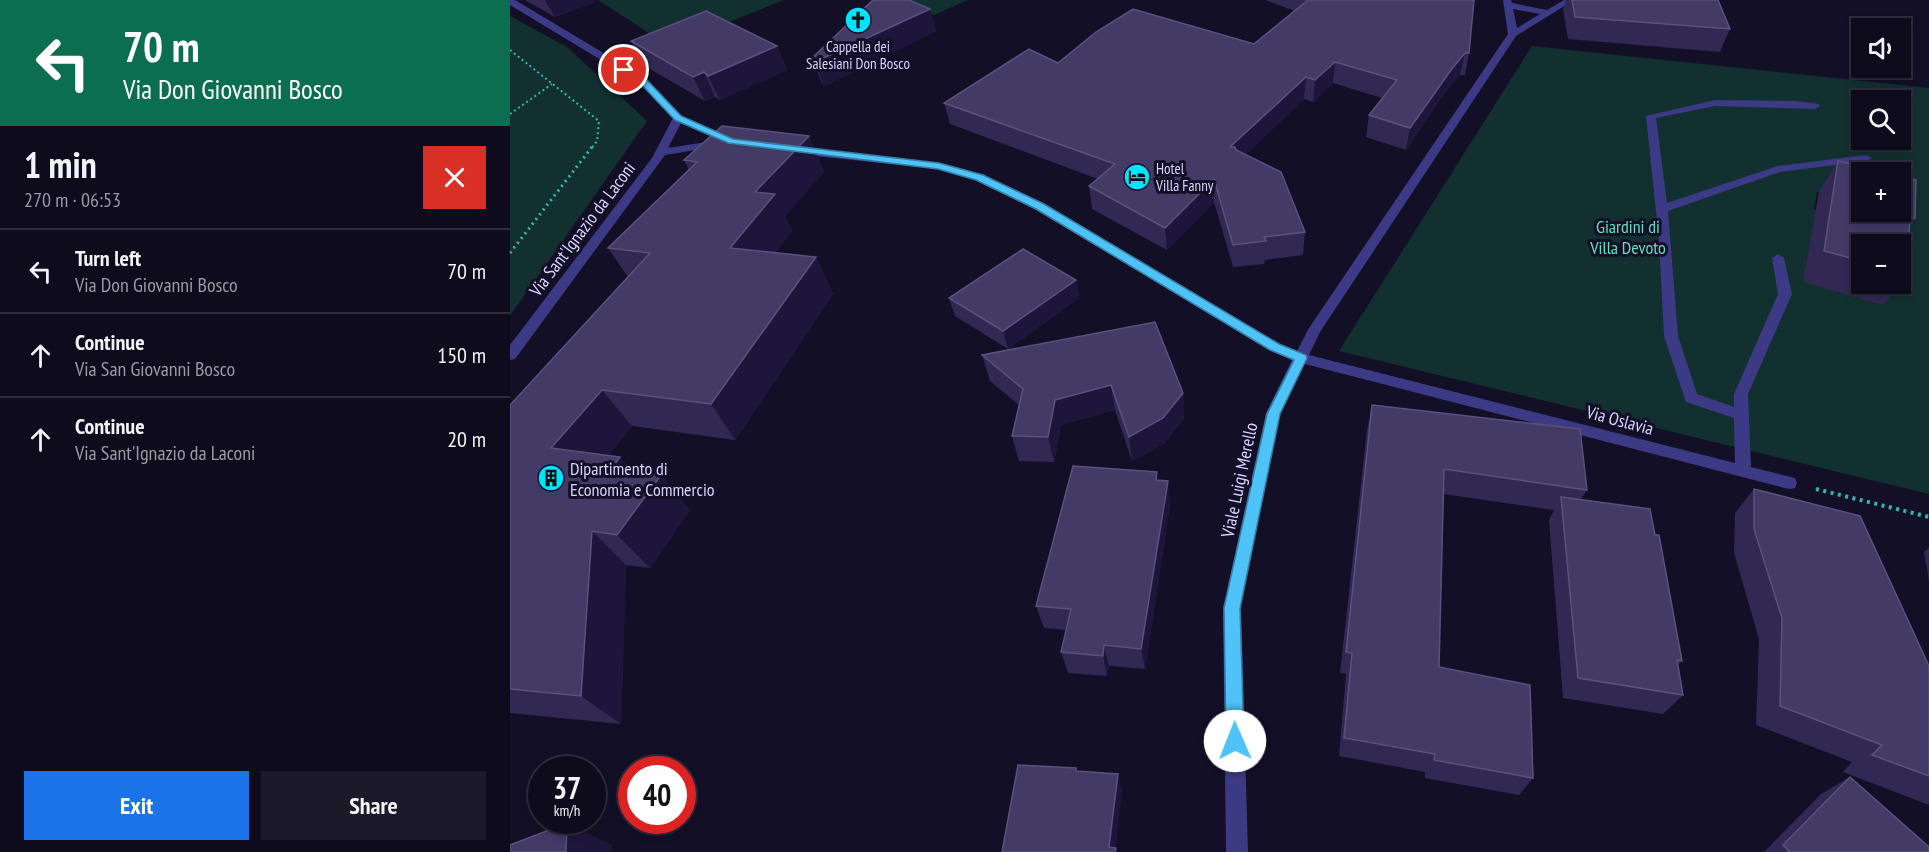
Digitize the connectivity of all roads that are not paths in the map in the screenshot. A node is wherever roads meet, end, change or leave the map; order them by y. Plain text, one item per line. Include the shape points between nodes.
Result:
1 (1570, 0) edge
2 (510, 1) edge
3 (1508, 2) edge
4 (1548, 13) junction
5 (1513, 34) junction
6 (1815, 106) dead end
7 (678, 118) junction
8 (783, 149) edge
9 (661, 152) junction
10 (1866, 158) dead end
11 (1661, 209) junction
12 (1778, 258) dead end
13 (510, 355) edge
14 (1301, 358) junction
15 (1741, 415) junction
16 (1743, 472) junction
17 (1790, 483) road end
18 (1237, 852) edge

1 - 4 street
2 - 7 street via 643,81
3 - 4 street
3 - 5 street
4 - 5 street
5 - 14 street, Viale Luigi Merello via 1327,312
6 - 11 street via 1715,103 1650,116
7 - 9 street, Via Sant'Ignazio da Laconi
7 - 9 street via 736,142
8 - 14 street, Via Oslavia via 928,164 980,177 1040,207 1275,347
9 - 13 street, Via Sant'Ignazio da Laconi
10 - 11 street via 1778,169
11 - 15 street via 1671,336 1691,398
12 - 15 street via 1785,294 1741,394
14 - 16 street, Via Oslavia
14 - 18 street, Viale Luigi Merello via 1273,414 1232,608
15 - 16 street
16 - 17 street, Via Oslavia

